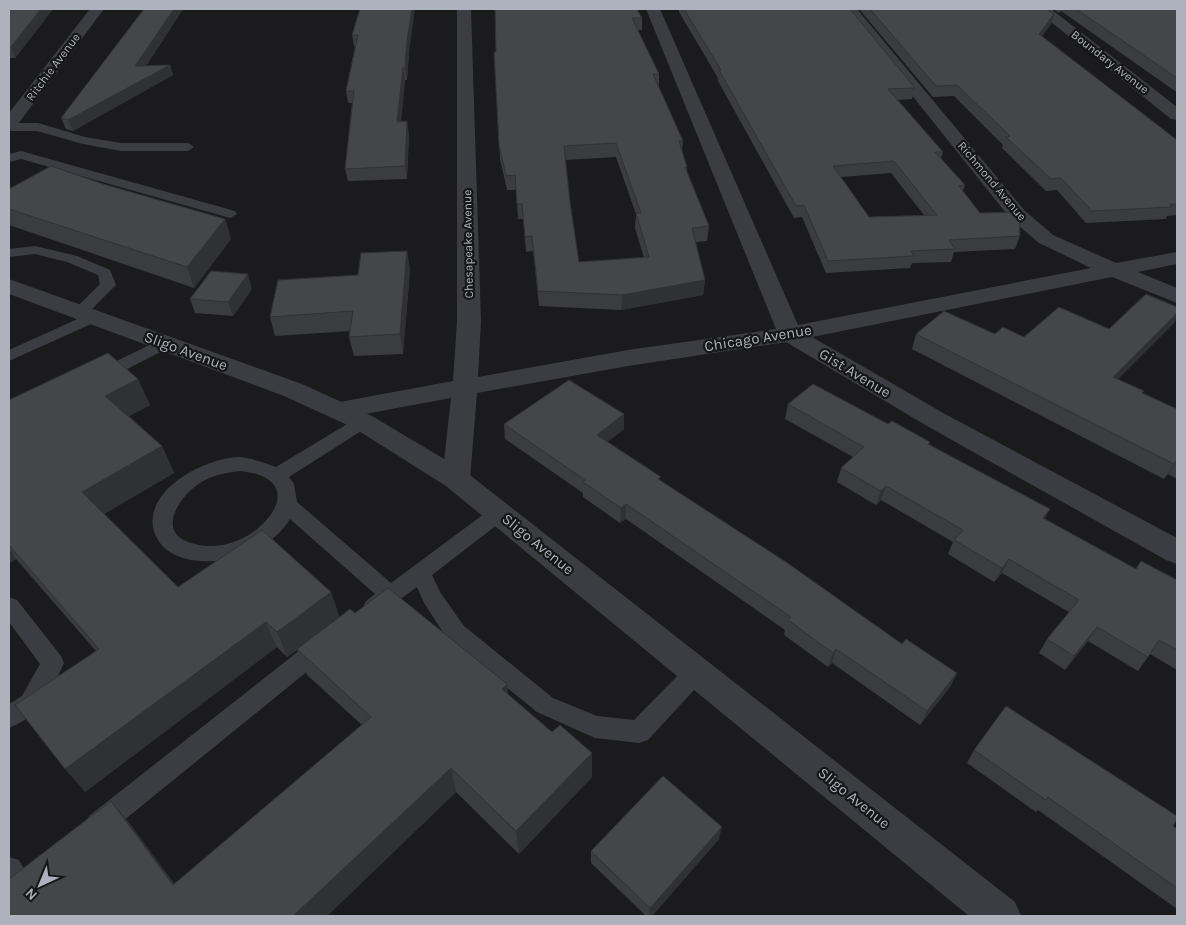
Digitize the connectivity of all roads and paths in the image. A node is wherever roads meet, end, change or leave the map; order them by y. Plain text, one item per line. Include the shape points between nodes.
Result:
1 (97, 9) edge
2 (464, 9) edge
3 (653, 9) edge
4 (850, 9) edge
5 (1042, 9) edge
6 (1177, 114) edge
7 (9, 126) edge
8 (188, 147) dead end
9 (9, 158) edge
10 (230, 214) dead end
11 (9, 253) edge
12 (1177, 258) edge
13 (1115, 271) junction
14 (9, 286) edge
15 (1177, 296) edge
16 (87, 314) junction
17 (790, 334) junction
18 (164, 342) junction
19 (9, 356) edge
20 (86, 383) edge
21 (465, 389) junction
22 (351, 416) junction
23 (278, 475) junction
24 (456, 479) junction
25 (288, 506) junction
26 (499, 513) junction
27 (1177, 552) edge
28 (421, 573) junction
29 (390, 595) junction
30 (9, 606) edge
31 (697, 671) junction
32 (9, 717) edge
33 (82, 837) edge
34 (1001, 916) edge

1 - 7 street, Ritchie Avenue
2 - 21 street, Chesapeake Avenue via 469,321
3 - 17 street
4 - 13 street, Richmond Avenue via 1017,214 1046,239
5 - 6 street, Boundary Avenue
7 - 8 lane via 38,127 121,147
9 - 10 lane via 21,155
11 - 16 lane via 35,250 104,273 108,285
12 - 13 street, Chicago Avenue
13 - 15 street, Richmond Avenue
13 - 17 street, Chicago Avenue
14 - 16 street, Sligo Avenue
16 - 18 street, Sligo Avenue
16 - 19 lane
17 - 21 street, Chicago Avenue via 628,358
17 - 27 street, Gist Avenue via 936,420
18 - 20 lane
18 - 22 street, Sligo Avenue via 293,390
21 - 22 street, Chicago Avenue
21 - 24 street, Chesapeake Avenue
22 - 23 lane
22 - 24 street, Sligo Avenue
23 - 25 lane via 287,487
23 - 25 lane via 259,466 240,464 214,468 194,477 173,493 164,509 162,528 170,542 189,553 220,554 239,550 260,540 280,522
24 - 26 street, Sligo Avenue
25 - 29 lane
26 - 28 lane
26 - 31 street, Sligo Avenue
28 - 29 lane
28 - 31 lane via 432,597 456,632 545,705 595,727 640,732
29 - 33 lane
30 - 32 lane via 53,663 30,703
31 - 34 street, Sligo Avenue

